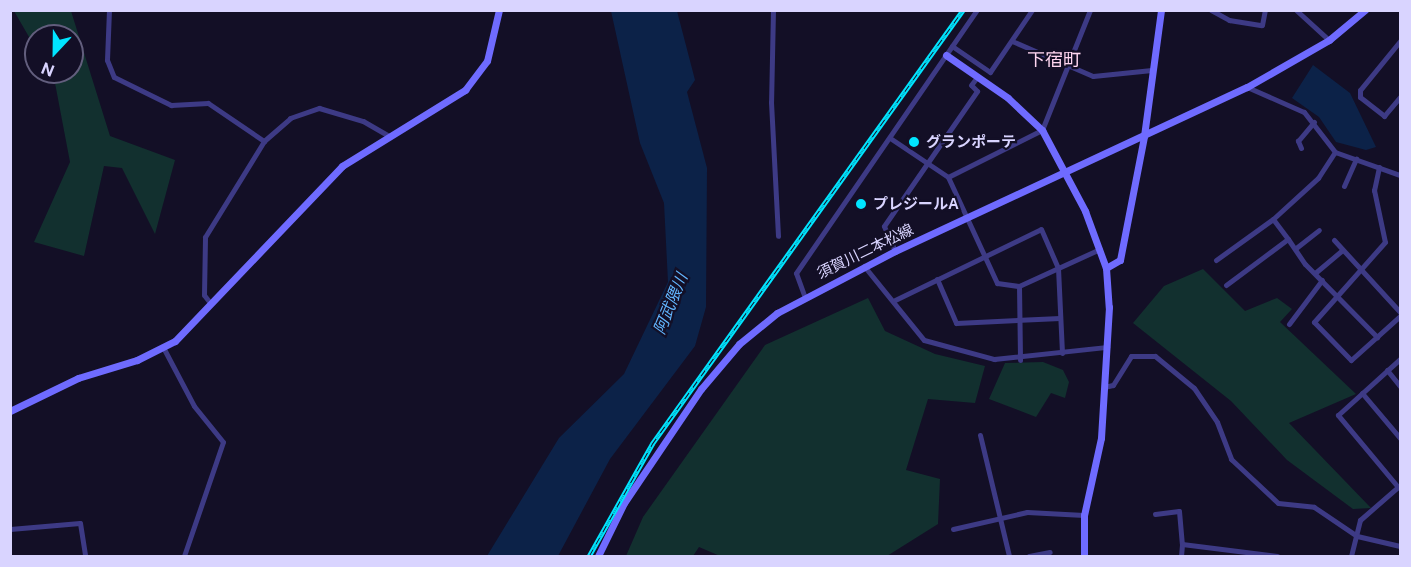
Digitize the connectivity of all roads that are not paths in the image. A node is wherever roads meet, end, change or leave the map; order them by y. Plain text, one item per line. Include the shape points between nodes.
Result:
1 (109, 10) edge
2 (499, 10) edge
3 (773, 10) edge
4 (977, 10) edge
5 (1032, 10) edge
6 (1090, 10) edge
7 (1161, 10) edge
8 (1211, 10) edge
9 (1265, 10) edge
10 (1296, 10) edge
11 (1360, 12) edge
12 (1329, 40) junction
13 (1012, 41) junction
14 (1401, 41) edge
15 (952, 46) junction
16 (946, 55) junction
17 (1067, 66) junction
18 (1152, 70) junction
19 (978, 76) junction
20 (1247, 87) junction
21 (1400, 99) edge
22 (1314, 122) junction
23 (1042, 130) junction
24 (387, 135) junction
25 (1144, 136) junction
26 (890, 138) junction
27 (264, 141) junction
28 (1301, 148) dead end
29 (1335, 152) junction
30 (1356, 159) junction
31 (927, 162) junction
32 (1378, 167) junction
33 (1065, 171) junction
34 (1401, 175) edge
35 (948, 177) junction
36 (1344, 186) dead end
37 (966, 218) junction
38 (1273, 219) junction
39 (1318, 230) dead end
40 (778, 236) dead end
41 (1288, 238) junction
42 (1334, 240) dead end
43 (1296, 248) junction
44 (1100, 249) junction
45 (1342, 250) junction
46 (895, 251) junction
47 (986, 256) junction
48 (1216, 260) dead end
49 (864, 266) junction
50 (1058, 268) junction
51 (1106, 268) junction
52 (1360, 270) junction
53 (1315, 273) junction
54 (937, 279) junction
55 (1322, 280) junction
56 (1226, 285) dead end
57 (1019, 286) junction
58 (1336, 293) junction
59 (804, 295) junction
60 (895, 300) junction
61 (211, 304) junction
62 (1401, 314) edge
63 (1060, 318) junction
64 (1019, 320) junction
65 (1289, 324) dead end
66 (1377, 337) junction
67 (1107, 347) junction
68 (164, 349) junction
69 (1062, 353) junction
70 (1401, 359) edge
71 (1020, 360) junction
72 (1387, 370) junction
73 (1401, 386) edge
74 (1104, 387) junction
75 (1362, 393) junction
76 (10, 411) edge
77 (980, 435) dead end
78 (1401, 438) edge
79 (1399, 486) edge
80 (1155, 514) dead end
81 (1084, 515) junction
82 (1002, 519) junction
83 (10, 529) edge
84 (953, 529) dead end
85 (1357, 536) junction
86 (1182, 544) junction
87 (1401, 546) edge
88 (1050, 552) dead end
89 (86, 556) edge
90 (184, 556) edge
91 (598, 556) edge
92 (1009, 556) edge
93 (1029, 556) edge
94 (1084, 556) edge
95 (1181, 556) edge
96 (1277, 556) edge
97 (1351, 556) edge

1 - 27 street via 107,60 114,77 171,105 208,103
2 - 24 street via 492,49 481,73 445,104
3 - 40 street via 771,102
4 - 15 street
5 - 13 street
6 - 17 street
7 - 18 street
8 - 9 street via 1229,20 1262,25
10 - 12 street
11 - 12 street, 須賀川二本松線
12 - 20 street, 須賀川二本松線
13 - 15 street via 990,72
13 - 17 street
14 - 21 street via 1360,90 1360,97 1384,116
15 - 16 street
16 - 19 street
16 - 26 street
17 - 18 street via 1093,76
17 - 23 street
18 - 25 street
19 - 23 street
19 - 31 street via 971,85 977,91
20 - 22 street via 1304,112
20 - 25 street, 須賀川二本松線
22 - 28 street via 1298,141
22 - 29 street
23 - 33 street
23 - 35 street
24 - 27 street via 363,120 319,108 290,118
24 - 61 street via 342,166
25 - 33 street, 須賀川二本松線
25 - 51 street via 1120,260
26 - 31 street
26 - 59 street via 796,273
27 - 61 street via 205,237 204,295
29 - 30 street
29 - 38 street via 1318,178
30 - 32 street
30 - 36 street
31 - 35 street
31 - 46 street via 884,226
32 - 34 street
32 - 52 street via 1374,190 1385,242
33 - 37 street, 須賀川二本松線
33 - 44 street
35 - 37 street
37 - 46 street, 須賀川二本松線
37 - 47 street
38 - 41 street
38 - 48 street
39 - 43 street
41 - 43 street
41 - 56 street
42 - 45 street
43 - 53 street
44 - 50 street
44 - 51 street
45 - 52 street
45 - 53 street
46 - 49 street, 須賀川二本松線
47 - 50 street via 1041,229
47 - 54 street
47 - 57 street via 997,283
49 - 59 street, 須賀川二本松線
49 - 60 street
50 - 57 street
50 - 63 street
51 - 67 street
52 - 58 street
52 - 62 street
53 - 55 street
54 - 60 street
54 - 64 street via 956,323
55 - 58 street
55 - 65 street
57 - 64 street
58 - 66 street
58 - 66 street via 1314,322 1351,360
59 - 91 street, 須賀川二本松線 via 739,344 701,389 624,503
60 - 71 street via 924,340 994,359
61 - 68 street
62 - 66 street
63 - 64 street
63 - 69 street
64 - 71 street
67 - 69 street
67 - 74 street
68 - 76 street via 78,378
68 - 90 street via 194,406 223,442
69 - 71 street
70 - 72 street
72 - 73 street
72 - 75 street
74 - 81 street via 1099,458
74 - 85 street via 1113,385 1131,356 1155,356 1194,388 1217,422 1231,459 1278,503 1314,507
75 - 78 street
75 - 79 street via 1338,415
77 - 82 street
79 - 85 street via 1360,520
80 - 86 street via 1179,511
81 - 82 street via 1039,511
81 - 94 street
82 - 84 street
82 - 92 street
83 - 89 street via 80,523
85 - 87 street
85 - 97 street
86 - 95 street
86 - 96 street
88 - 93 street

